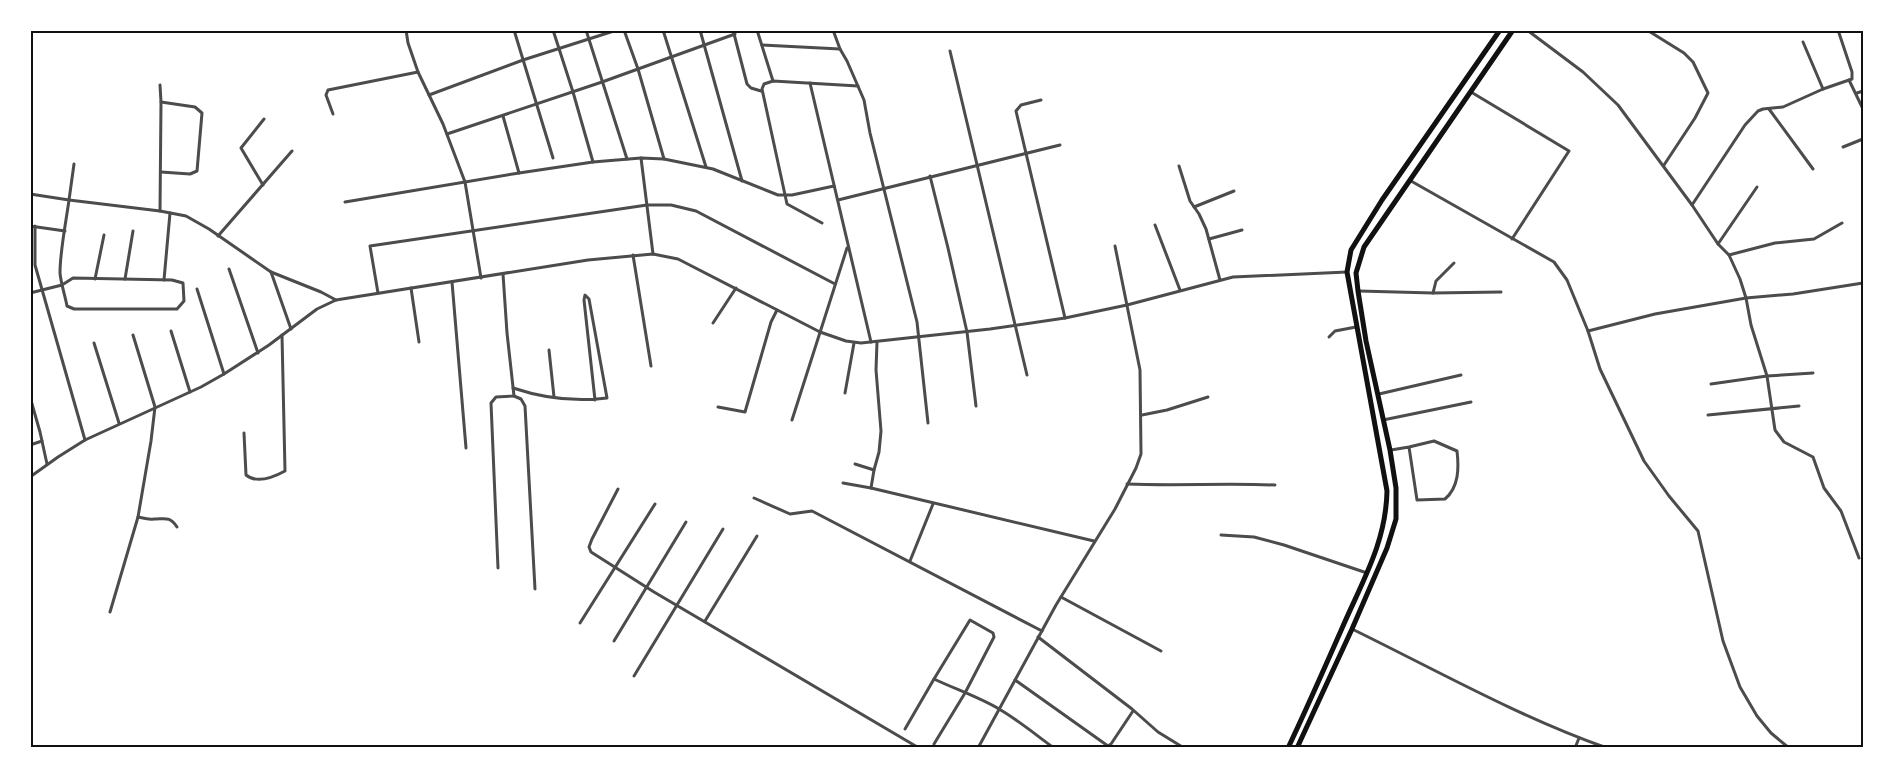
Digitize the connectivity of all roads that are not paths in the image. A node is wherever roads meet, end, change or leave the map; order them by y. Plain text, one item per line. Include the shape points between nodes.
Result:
1 (406, 30) edge
2 (514, 30) edge
3 (553, 30) edge
4 (586, 30) edge
5 (617, 30) edge
6 (624, 30) edge
7 (663, 30) edge
8 (700, 30) edge
9 (757, 30) edge
10 (833, 30) edge
11 (1500, 30) edge
12 (1514, 30) edge
13 (1527, 30) edge
14 (1647, 30) edge
15 (1838, 30) edge
16 (734, 32) edge
17 (589, 40) junction
18 (1803, 42) dead end
19 (705, 45) junction
20 (762, 45) junction
21 (558, 49) junction
22 (840, 49) junction
23 (950, 51) dead end
24 (672, 56) junction
25 (523, 60) junction
26 (638, 69) junction
27 (418, 72) junction
28 (1850, 80) junction
29 (772, 81) junction
30 (602, 82) junction
31 (810, 83) junction
32 (160, 85) dead end
33 (858, 86) junction
34 (1823, 89) junction
35 (761, 91) junction
36 (1863, 91) edge
37 (573, 92) junction
38 (1471, 92) junction
39 (1857, 93) junction
40 (429, 95) junction
41 (1041, 100) dead end
42 (161, 102) junction
43 (538, 104) junction
44 (1769, 108) junction
45 (1863, 109) edge
46 (333, 114) dead end
47 (502, 116) junction
48 (264, 119) dead end
49 (1432, 127) junction
50 (1443, 133) junction
51 (447, 134) junction
52 (1863, 139) edge
53 (1060, 145) dead end
54 (1843, 147) dead end
55 (292, 151) dead end
56 (1026, 152) junction
57 (553, 158) dead end
58 (640, 158) junction
59 (627, 159) junction
60 (664, 159) junction
61 (592, 162) junction
62 (74, 164) dead end
63 (978, 165) junction
64 (1664, 165) junction
65 (1179, 166) dead end
66 (706, 167) junction
67 (1813, 169) dead end
68 (160, 172) junction
69 (519, 173) junction
70 (930, 176) junction
71 (1409, 180) junction
72 (742, 181) junction
73 (465, 182) junction
74 (263, 185) junction
75 (834, 186) junction
76 (1758, 187) dead end
77 (884, 188) junction
78 (1234, 191) dead end
79 (30, 194) edge
80 (784, 195) junction
81 (838, 200) junction
82 (69, 201) junction
83 (345, 202) dead end
84 (1692, 204) junction
85 (647, 205) junction
86 (1194, 207) junction
87 (160, 211) junction
88 (170, 213) junction
89 (822, 223) dead end
90 (1842, 223) dead end
91 (1155, 225) dead end
92 (30, 226) edge
93 (35, 226) junction
94 (473, 230) junction
95 (1242, 230) dead end
96 (65, 231) junction
97 (133, 231) dead end
98 (104, 235) dead end
99 (218, 236) junction
100 (1209, 239) junction
101 (1512, 239) junction
102 (1718, 244) junction
103 (1115, 246) dead end
104 (848, 247) junction
105 (653, 254) junction
106 (633, 255) junction
107 (1729, 255) junction
108 (1454, 263) dead end
109 (229, 269) dead end
110 (270, 272) junction
111 (1347, 272) junction
112 (503, 274) junction
113 (480, 278) junction
114 (96, 279) junction
115 (125, 279) junction
116 (164, 279) junction
117 (1220, 280) junction
118 (452, 282) junction
119 (1863, 283) edge
120 (835, 284) junction
121 (62, 285) junction
122 (411, 288) junction
123 (736, 288) junction
124 (197, 289) dead end
125 (41, 290) junction
126 (1180, 290) junction
127 (1358, 291) junction
128 (1501, 292) dead end
129 (30, 293) edge
130 (378, 293) junction
131 (1433, 293) junction
132 (1746, 298) junction
133 (336, 300) junction
134 (1127, 305) junction
135 (777, 310) junction
136 (1065, 318) junction
137 (713, 323) dead end
138 (1015, 326) junction
139 (1356, 327) junction
140 (291, 328) junction
141 (171, 331) dead end
142 (1588, 331) junction
143 (820, 332) junction
144 (967, 332) junction
145 (133, 335) dead end
146 (282, 335) junction
147 (920, 337) junction
148 (1329, 337) dead end
149 (419, 342) dead end
150 (871, 342) junction
151 (877, 342) junction
152 (94, 343) dead end
153 (854, 343) junction
154 (549, 350) dead end
155 (258, 352) junction
156 (651, 366) dead end
157 (224, 374) junction
158 (1813, 374) dead end
159 (1027, 375) dead end
160 (1461, 375) dead end
161 (1767, 376) junction
162 (1374, 377) junction
163 (1366, 379) junction
164 (1711, 384) dead end
165 (513, 388) junction
166 (190, 392) junction
167 (845, 393) dead end
168 (1379, 394) junction
169 (514, 396) junction
170 (30, 397) edge
171 (554, 397) junction
172 (1208, 397) dead end
173 (595, 400) junction
174 (1471, 402) dead end
175 (976, 406) dead end
176 (1799, 406) dead end
177 (154, 407) junction
178 (718, 407) dead end
179 (1771, 409) junction
180 (1142, 415) junction
181 (1708, 415) dead end
182 (792, 420) dead end
183 (1383, 420) junction
184 (119, 423) junction
185 (928, 423) dead end
186 (244, 432) dead end
187 (85, 440) junction
188 (42, 441) junction
189 (30, 445) edge
190 (1409, 447) junction
191 (466, 448) dead end
192 (1390, 450) junction
193 (47, 464) junction
194 (855, 464) dead end
195 (874, 470) junction
196 (30, 477) edge
197 (843, 483) dead end
198 (1127, 484) junction
199 (1275, 485) dead end
200 (871, 488) junction
201 (618, 489) dead end
202 (754, 498) dead end
203 (933, 503) junction
204 (655, 504) dead end
205 (138, 517) junction
206 (686, 522) dead end
207 (177, 527) dead end
208 (723, 529) dead end
209 (1221, 535) dead end
210 (757, 536) dead end
211 (1094, 541) junction
212 (1859, 558) dead end
213 (910, 561) junction
214 (498, 568) dead end
215 (616, 569) junction
216 (1367, 573) junction
217 (647, 587) junction
218 (535, 590) dead end
219 (1061, 597) junction
220 (678, 606) junction
221 (110, 612) dead end
222 (705, 621) junction
223 (580, 623) dead end
224 (1352, 629) junction
225 (1042, 631) junction
226 (1038, 637) junction
227 (614, 641) dead end
228 (1161, 651) dead end
229 (1324, 668) junction
230 (1332, 671) junction
231 (634, 676) dead end
232 (934, 679) junction
233 (1015, 680) junction
234 (965, 693) junction
235 (999, 709) junction
236 (1133, 711) junction
237 (905, 729) dead end
238 (1579, 738) junction
239 (934, 744) dead end
240 (919, 748) edge
241 (978, 748) edge
242 (1054, 748) edge
243 (1184, 748) edge
244 (1288, 748) edge
245 (1297, 748) edge
246 (1575, 748) edge
247 (1607, 748) edge
248 (1789, 748) edge

1 - 27 street
2 - 25 street
3 - 21 street
4 - 17 street
5 - 17 street
6 - 26 street
7 - 24 street
8 - 19 street
9 - 20 street
10 - 22 street
11 - 49 highway
12 - 38 highway
13 - 64 street via 1603,90
14 - 64 street via 1693,62 1708,93
15 - 28 street via 1852,72
16 - 19 street
16 - 35 street via 747,84
17 - 21 street
17 - 30 street
18 - 34 street
19 - 24 street
19 - 72 street
20 - 22 street
20 - 29 street
21 - 25 street
21 - 37 street
22 - 33 street
23 - 63 street
24 - 26 street
24 - 66 street
25 - 40 street
25 - 43 street
26 - 30 street
26 - 60 street
27 - 40 street
27 - 46 street via 328,90
28 - 34 street
28 - 39 street
29 - 31 street
29 - 35 street via 764,84
30 - 37 street
30 - 59 street
31 - 33 street
31 - 75 street
32 - 42 street
33 - 77 street
34 - 44 street via 1783,107
35 - 80 street
36 - 39 street
37 - 43 street
37 - 61 street
38 - 50 highway
38 - 101 street via 1569,151
39 - 45 street
40 - 51 street
41 - 56 street via 1021,105 1016,111
42 - 68 street
42 - 68 street via 195,107 202,113 197,171
43 - 47 street
43 - 57 street
44 - 67 street
44 - 84 street via 1758,111 1744,125
47 - 51 street
47 - 69 street
48 - 74 street via 241,148
49 - 50 highway
49 - 111 highway via 1351,250
50 - 71 highway
51 - 73 street
52 - 54 street
53 - 56 street
55 - 74 street
56 - 63 street
56 - 136 street
58 - 59 street
58 - 60 street
58 - 85 street
59 - 61 street
60 - 66 street
61 - 69 street
62 - 82 street
63 - 70 street
63 - 138 street
64 - 84 street
65 - 86 street
66 - 72 street
68 - 87 street
69 - 73 street
70 - 77 street
70 - 144 street
71 - 101 street
71 - 127 highway via 1364,247 1356,273
72 - 80 street via 771,194
73 - 83 street
73 - 94 street
74 - 99 street
75 - 80 street
75 - 81 street
76 - 102 street
77 - 81 street
77 - 147 street
78 - 86 street
79 - 82 street
80 - 89 street via 789,206
81 - 104 street
82 - 87 street
82 - 96 street
84 - 102 street
85 - 94 street
85 - 105 street
85 - 120 street via 696,211
86 - 100 street
87 - 88 street
88 - 99 street via 190,218
88 - 116 street
90 - 107 street via 1814,238
91 - 126 street
92 - 93 street
93 - 96 street
93 - 125 street via 34,259
94 - 113 street
94 - 130 street via 370,246
95 - 100 street
96 - 121 street
97 - 115 street
98 - 114 street
99 - 110 street
100 - 117 street
101 - 142 street via 1554,262 1567,280
102 - 107 street
103 - 134 street
104 - 120 street
104 - 150 street
105 - 106 street
105 - 123 street via 678,259
106 - 112 street
106 - 156 street
107 - 132 street
108 - 131 street via 1436,281
109 - 155 street
110 - 133 street
110 - 140 street
111 - 117 street
111 - 139 highway
112 - 113 street
112 - 165 street
113 - 118 street
114 - 115 street
114 - 121 street via 73,278
115 - 116 street
116 - 121 street via 183,283 184,301 177,309 74,309 67,306
117 - 126 street
118 - 122 street
118 - 191 street
119 - 132 street
120 - 143 street
121 - 125 street
122 - 130 street
122 - 149 street
123 - 135 street
123 - 137 street
124 - 157 street
125 - 129 street
125 - 187 street
126 - 134 street
127 - 131 street
127 - 162 highway
128 - 131 street
130 - 133 street
132 - 142 street
132 - 161 street
133 - 140 street
134 - 136 street
134 - 180 street via 1140,370
135 - 143 street
135 - 178 street via 745,412
136 - 138 street
138 - 144 street
138 - 159 street
139 - 148 street
139 - 163 highway
140 - 146 street
141 - 166 street
142 - 248 street via 1600,369 1644,461 1698,531 1723,641 1740,687 1757,716
143 - 153 street
143 - 182 street
144 - 147 street
144 - 175 street
145 - 177 street
146 - 155 street
146 - 186 street via 285,471 262,479 246,476
147 - 151 street
147 - 185 street
150 - 151 street
150 - 153 street
151 - 195 street via 881,431
152 - 184 street
153 - 167 street
154 - 171 street
155 - 157 street
157 - 166 street
158 - 161 street
160 - 168 street
161 - 164 street
161 - 179 street
162 - 163 highway
162 - 168 highway
163 - 216 highway via 1387,491 1384,528
165 - 169 street
165 - 171 street
166 - 177 street
168 - 183 highway
169 - 214 street via 496,397 490,403
169 - 218 street via 525,406
170 - 188 street
171 - 173 street
172 - 180 street
173 - 173 street via 607,398 589,299 585,295
174 - 183 street
176 - 179 street
177 - 184 street
177 - 205 street
179 - 181 street
179 - 212 street via 1774,430 1784,442 1813,457
180 - 198 street via 1141,454
183 - 192 highway
184 - 187 street
187 - 193 street
188 - 189 street
188 - 193 street
190 - 190 street via 1417,500 1445,499 1454,489 1457,451 1436,441
190 - 192 street
192 - 224 highway via 1396,519
193 - 196 street
194 - 195 street
195 - 200 street
197 - 200 street
198 - 199 street
198 - 211 street
200 - 203 street
201 - 215 street via 589,547
202 - 213 street via 790,514 812,511
203 - 211 street
203 - 213 street
204 - 215 street
205 - 207 street via 166,518
205 - 221 street
206 - 217 street
208 - 220 street
209 - 216 street via 1254,537
210 - 222 street
211 - 219 street
213 - 225 street
215 - 217 street
215 - 223 street
216 - 229 highway
217 - 220 street
217 - 227 street
219 - 225 street
219 - 228 street
220 - 222 street
220 - 231 street
222 - 240 street
224 - 230 highway
224 - 238 street
225 - 226 street
226 - 233 street
226 - 236 street
229 - 230 highway
229 - 244 highway
230 - 245 highway
232 - 234 street
232 - 234 street via 969,621 973,621 994,637
232 - 237 street
233 - 235 street
233 - 236 street via 1108,746
234 - 235 street
234 - 239 street
235 - 241 street
235 - 242 street
236 - 243 street
238 - 246 street
238 - 247 street

